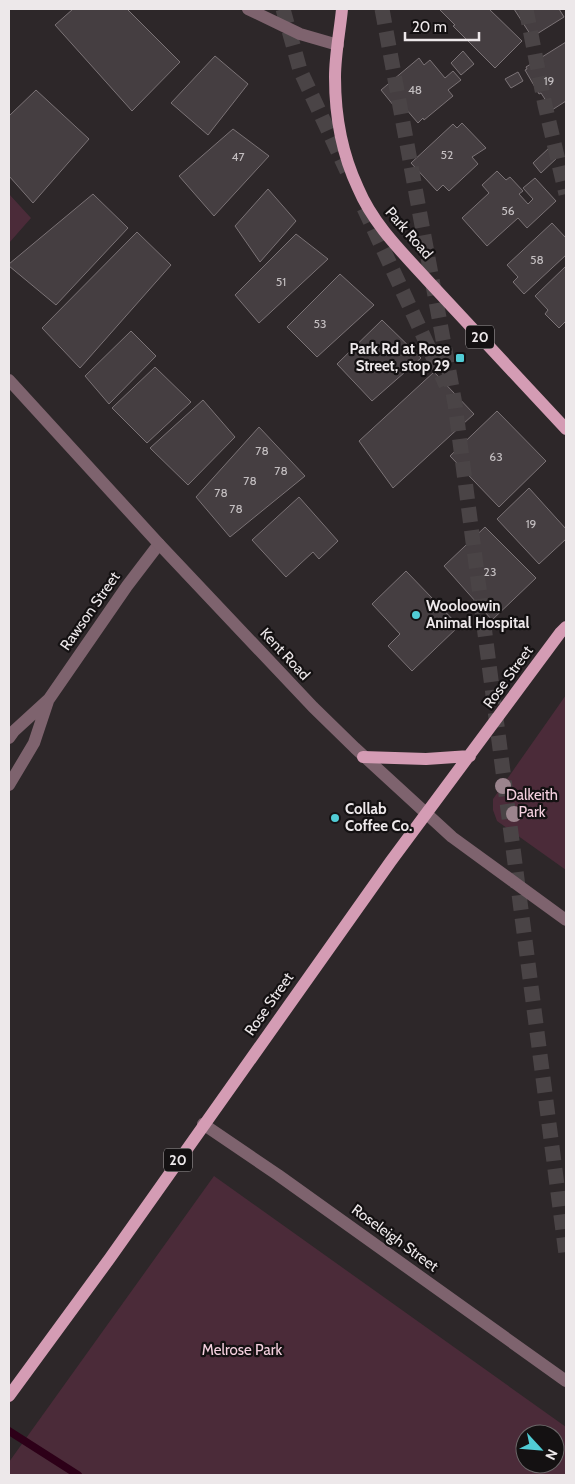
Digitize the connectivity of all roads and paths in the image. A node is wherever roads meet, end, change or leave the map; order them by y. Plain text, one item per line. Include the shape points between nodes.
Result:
1 (248, 9) edge
2 (342, 9) edge
3 (338, 45) junction
4 (9, 380) edge
5 (566, 429) edge
6 (159, 544) junction
7 (566, 617) edge
8 (563, 630) edge
9 (49, 699) junction
10 (9, 738) edge
11 (470, 756) junction
12 (363, 757) junction
13 (9, 786) edge
14 (426, 814) junction
15 (566, 920) edge
16 (203, 1124) junction
17 (566, 1381) edge
18 (9, 1396) edge

1 - 3 street via 300,34
2 - 3 main road, Park Road / 20
3 - 5 main road, Park Road / 20 via 335,75 342,138 357,186 370,213
4 - 6 street, Kent Road
6 - 9 street, Rawson Street
6 - 12 street, Kent Road
7 - 8 main road, Rose Street / 20
8 - 11 main road, Rose Street / 20
9 - 10 street, Rawson Street
9 - 13 street, Rawson Street via 34,744
11 - 12 main road via 426,759
11 - 14 main road, Rose Street / 20
12 - 14 street, Kent Road
14 - 15 street, Kent Road via 452,837
14 - 16 main road, Rose Street / 20
16 - 17 street, Roseleigh Street
16 - 18 main road, Rose Street / 20

